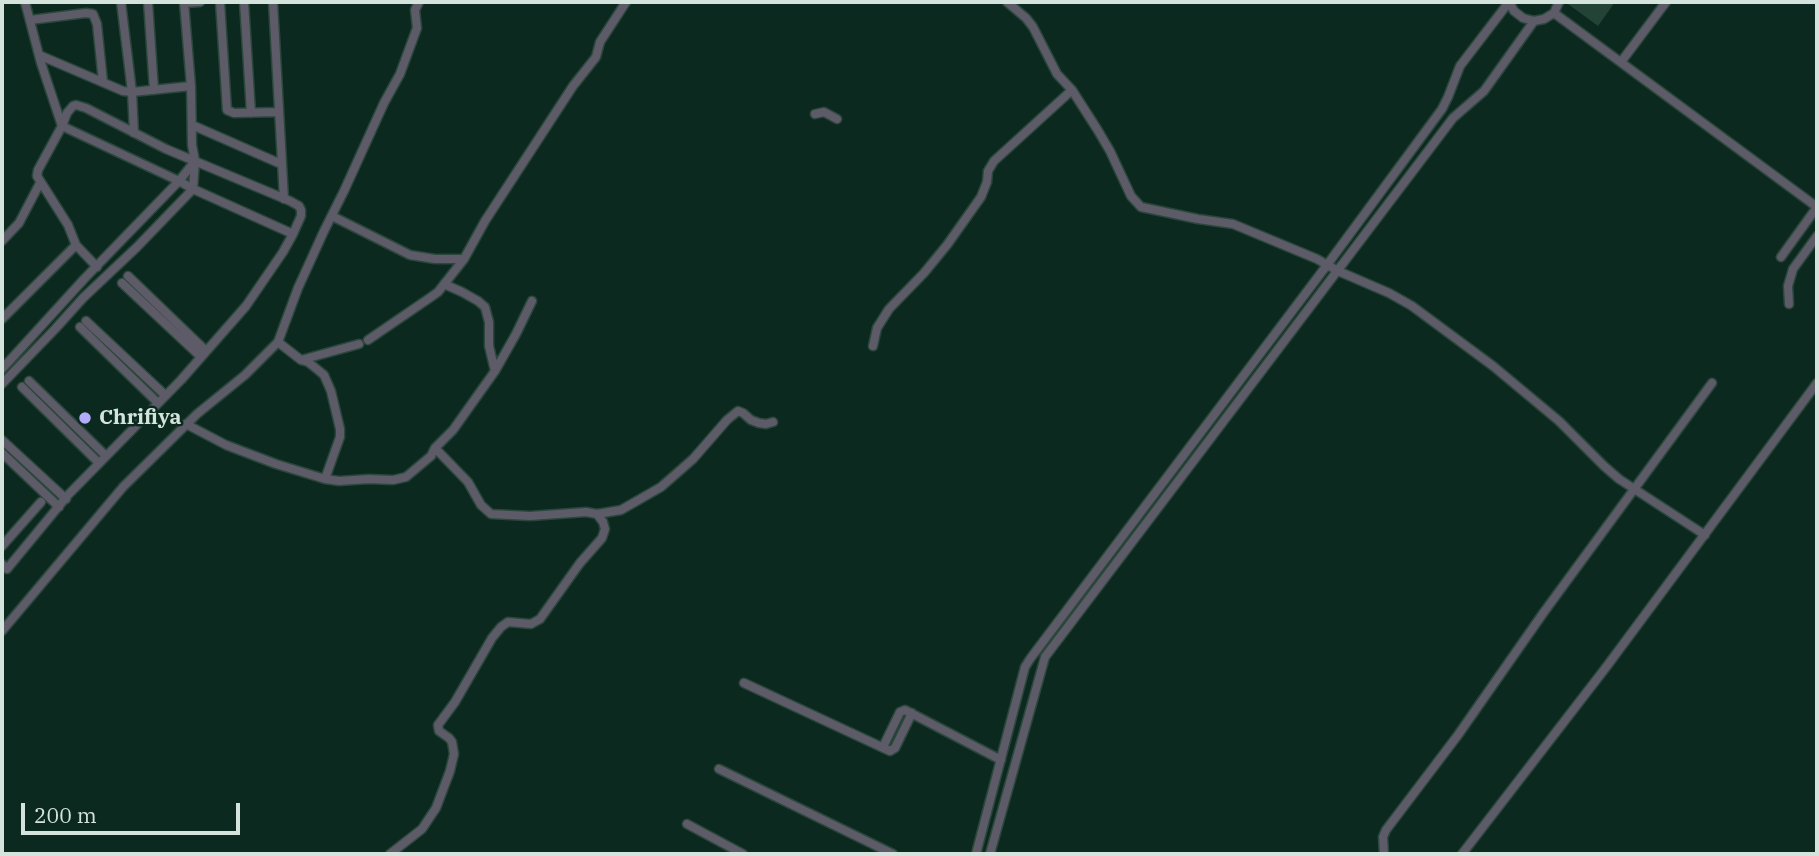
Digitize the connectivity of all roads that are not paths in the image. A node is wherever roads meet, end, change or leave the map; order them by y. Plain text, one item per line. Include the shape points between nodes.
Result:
1 (25, 2) edge
2 (32, 2) edge
3 (121, 2) edge
4 (148, 2) edge
5 (185, 2) edge
6 (200, 2) edge
7 (220, 2) edge
8 (244, 2) edge
9 (273, 2) edge
10 (419, 2) edge
11 (626, 2) edge
12 (1007, 2) edge
13 (1509, 2) edge
14 (1559, 2) edge
15 (1666, 2) edge
16 (1553, 13) junction
17 (30, 20) junction
18 (1534, 21) junction
19 (40, 55) junction
20 (1621, 62) junction
21 (103, 82) junction
22 (191, 86) junction
23 (153, 90) junction
24 (1072, 90) junction
25 (132, 92) junction
26 (279, 112) junction
27 (251, 113) junction
28 (815, 114) dead end
29 (837, 119) dead end
30 (192, 125) junction
31 (62, 126) junction
32 (134, 133) junction
33 (195, 161) junction
34 (281, 164) junction
35 (179, 181) junction
36 (40, 183) junction
37 (193, 189) junction
38 (284, 199) junction
39 (1817, 207) edge
40 (332, 216) junction
41 (293, 234) junction
42 (1817, 236) edge
43 (2, 241) edge
44 (76, 245) junction
45 (1781, 257) dead end
46 (464, 259) junction
47 (1327, 265) junction
48 (97, 267) junction
49 (1338, 271) junction
50 (125, 280) dead end
51 (444, 284) junction
52 (532, 301) dead end
53 (1789, 304) dead end
54 (2, 319) edge
55 (368, 340) dead end
56 (278, 342) junction
57 (359, 344) dead end
58 (873, 346) dead end
59 (117, 349) junction
60 (204, 354) junction
61 (110, 356) junction
62 (301, 360) junction
63 (2, 369) edge
64 (495, 370) junction
65 (1712, 383) dead end
66 (1817, 383) edge
67 (2, 384) edge
68 (164, 395) junction
69 (157, 402) junction
70 (61, 412) junction
71 (54, 419) junction
72 (774, 422) dead end
73 (186, 424) junction
74 (2, 440) edge
75 (435, 448) junction
76 (2, 453) edge
77 (17, 454) junction
78 (103, 459) junction
79 (10, 461) junction
80 (326, 479) junction
81 (1634, 489) junction
82 (66, 499) junction
83 (41, 502) dead end
84 (59, 507) junction
85 (597, 514) junction
86 (1705, 535) junction
87 (2, 545) edge
88 (2, 564) edge
89 (2, 631) edge
90 (744, 684) dead end
91 (1001, 760) junction
92 (719, 769) dead end
93 (687, 824) dead end
94 (390, 854) edge
95 (743, 854) edge
96 (893, 854) edge
97 (976, 854) edge
98 (990, 854) edge
99 (1384, 854) edge
100 (1462, 854) edge

1 - 2 street
1 - 17 street
3 - 25 street
4 - 23 street
5 - 6 street
5 - 22 street
7 - 27 street via 227,110
8 - 27 street
9 - 26 street
10 - 40 street via 417,27 400,74
11 - 46 street via 600,42 596,57
12 - 24 street via 1026,18 1057,74
13 - 18 street via 1523,18
13 - 47 street via 1460,66 1442,109
14 - 16 street
15 - 20 street
16 - 18 street
16 - 20 street
17 - 19 street
17 - 21 street via 93,14
18 - 49 street via 1484,91 1457,114
19 - 21 street
19 - 31 street
20 - 39 street
21 - 25 street
22 - 23 street
22 - 30 street
23 - 25 street
24 - 47 street via 1141,207 1233,224
24 - 58 street via 994,161 981,197 947,245 889,309
25 - 32 street
26 - 27 street
26 - 34 street
28 - 29 street via 824,112
30 - 33 street
30 - 34 street
31 - 32 street via 76,105
31 - 35 street
31 - 36 street via 38,170
32 - 33 street
33 - 35 street
33 - 37 street
33 - 38 street
34 - 38 street
35 - 37 street
35 - 48 street
36 - 43 street via 19,223
36 - 44 street
37 - 41 street
37 - 67 street
38 - 41 street via 301,210
39 - 45 street
40 - 46 street via 410,255
40 - 56 street
41 - 60 street via 246,306
42 - 53 street via 1793,269
44 - 48 street
44 - 54 street
46 - 51 street
47 - 49 street
47 - 91 street via 1030,659
48 - 63 street
49 - 81 street via 1412,306 1523,390
49 - 98 street via 1045,657
50 - 60 street
51 - 55 street
51 - 64 street via 485,307
52 - 64 street
56 - 62 street
56 - 73 street
57 - 62 street
59 - 61 street
59 - 61 street via 83,324
59 - 68 street
60 - 68 street
61 - 69 street
62 - 80 street via 324,375 339,420 340,438
64 - 75 street via 466,414
65 - 81 street
66 - 86 street
68 - 69 street
69 - 78 street
70 - 71 street
70 - 71 street via 25,384
70 - 78 street
71 - 78 street
72 - 85 street via 759,423 738,411 661,487 621,510
73 - 80 street via 226,445
73 - 89 street via 123,487
74 - 77 street
75 - 80 street via 401,479
75 - 85 street via 491,514
76 - 79 street
77 - 79 street
77 - 82 street
78 - 82 street
79 - 84 street
81 - 86 street
81 - 99 street via 1386,830
82 - 84 street
83 - 87 street
84 - 88 street via 7,569
85 - 94 street via 605,529 602,538 540,619 531,624 511,621 496,631 438,725 453,747 447,780 422,829
86 - 100 street
90 - 91 street via 883,747 905,710
91 - 97 street
92 - 96 street
93 - 95 street

